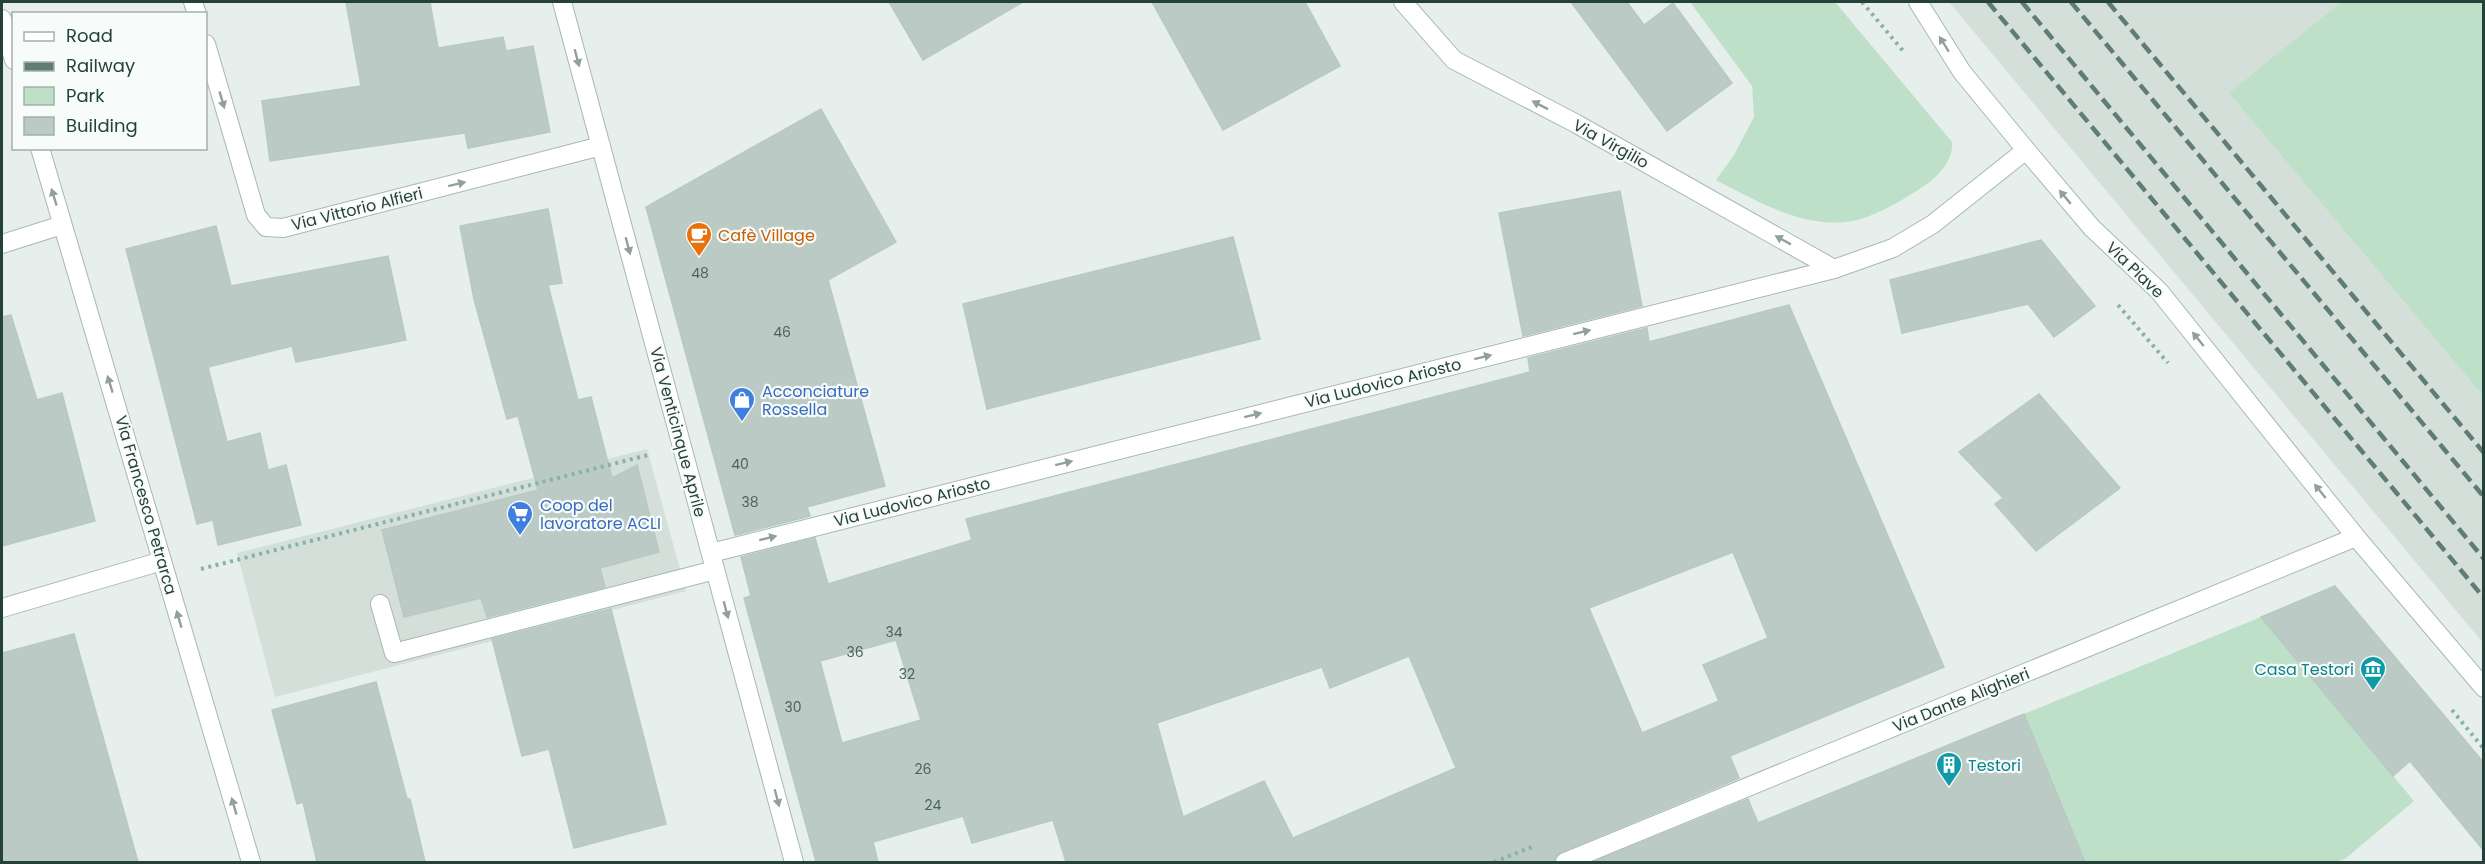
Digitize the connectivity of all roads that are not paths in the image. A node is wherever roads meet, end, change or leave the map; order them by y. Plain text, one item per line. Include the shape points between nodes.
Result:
1 (562, 2) edge
2 (1402, 2) edge
3 (1917, 2) edge
4 (2, 19) edge
5 (207, 47) edge
6 (12, 53) edge
7 (601, 146) junction
8 (41, 150) edge
9 (2026, 150) junction
10 (62, 225) junction
11 (2, 244) edge
12 (1834, 269) junction
13 (2356, 537) junction
14 (713, 562) junction
15 (165, 569) junction
16 (380, 604) dead end
17 (2, 608) edge
18 (2484, 688) edge
19 (251, 862) edge
20 (794, 862) edge
21 (1565, 862) edge

1 -> 7 street, Via Venticinque Aprile
12 -> 2 street, Via Virgilio via 1575,123 1454,60
9 -> 3 street, Via Piave via 1962,72
4 - 6 street
5 -> 7 street, Via Vittorio Alfieri via 256,215 266,227 283,228
7 -> 14 street, Via Venticinque Aprile
10 -> 8 street, Via Francesco Petrarca
9 - 12 street, Via Ludovico Ariosto via 1933,224 1893,248
13 -> 9 street, Via Piave via 2159,291 2092,228
10 - 11 street
15 -> 10 street, Via Francesco Petrarca
14 -> 12 street, Via Ludovico Ariosto
13 - 18 street, Via Piave
13 - 21 street, Via Dante Alighieri
14 - 16 street, Via Ludovico Ariosto via 394,653
14 -> 20 street, Via Venticinque Aprile
15 - 17 street
19 -> 15 street, Via Francesco Petrarca

